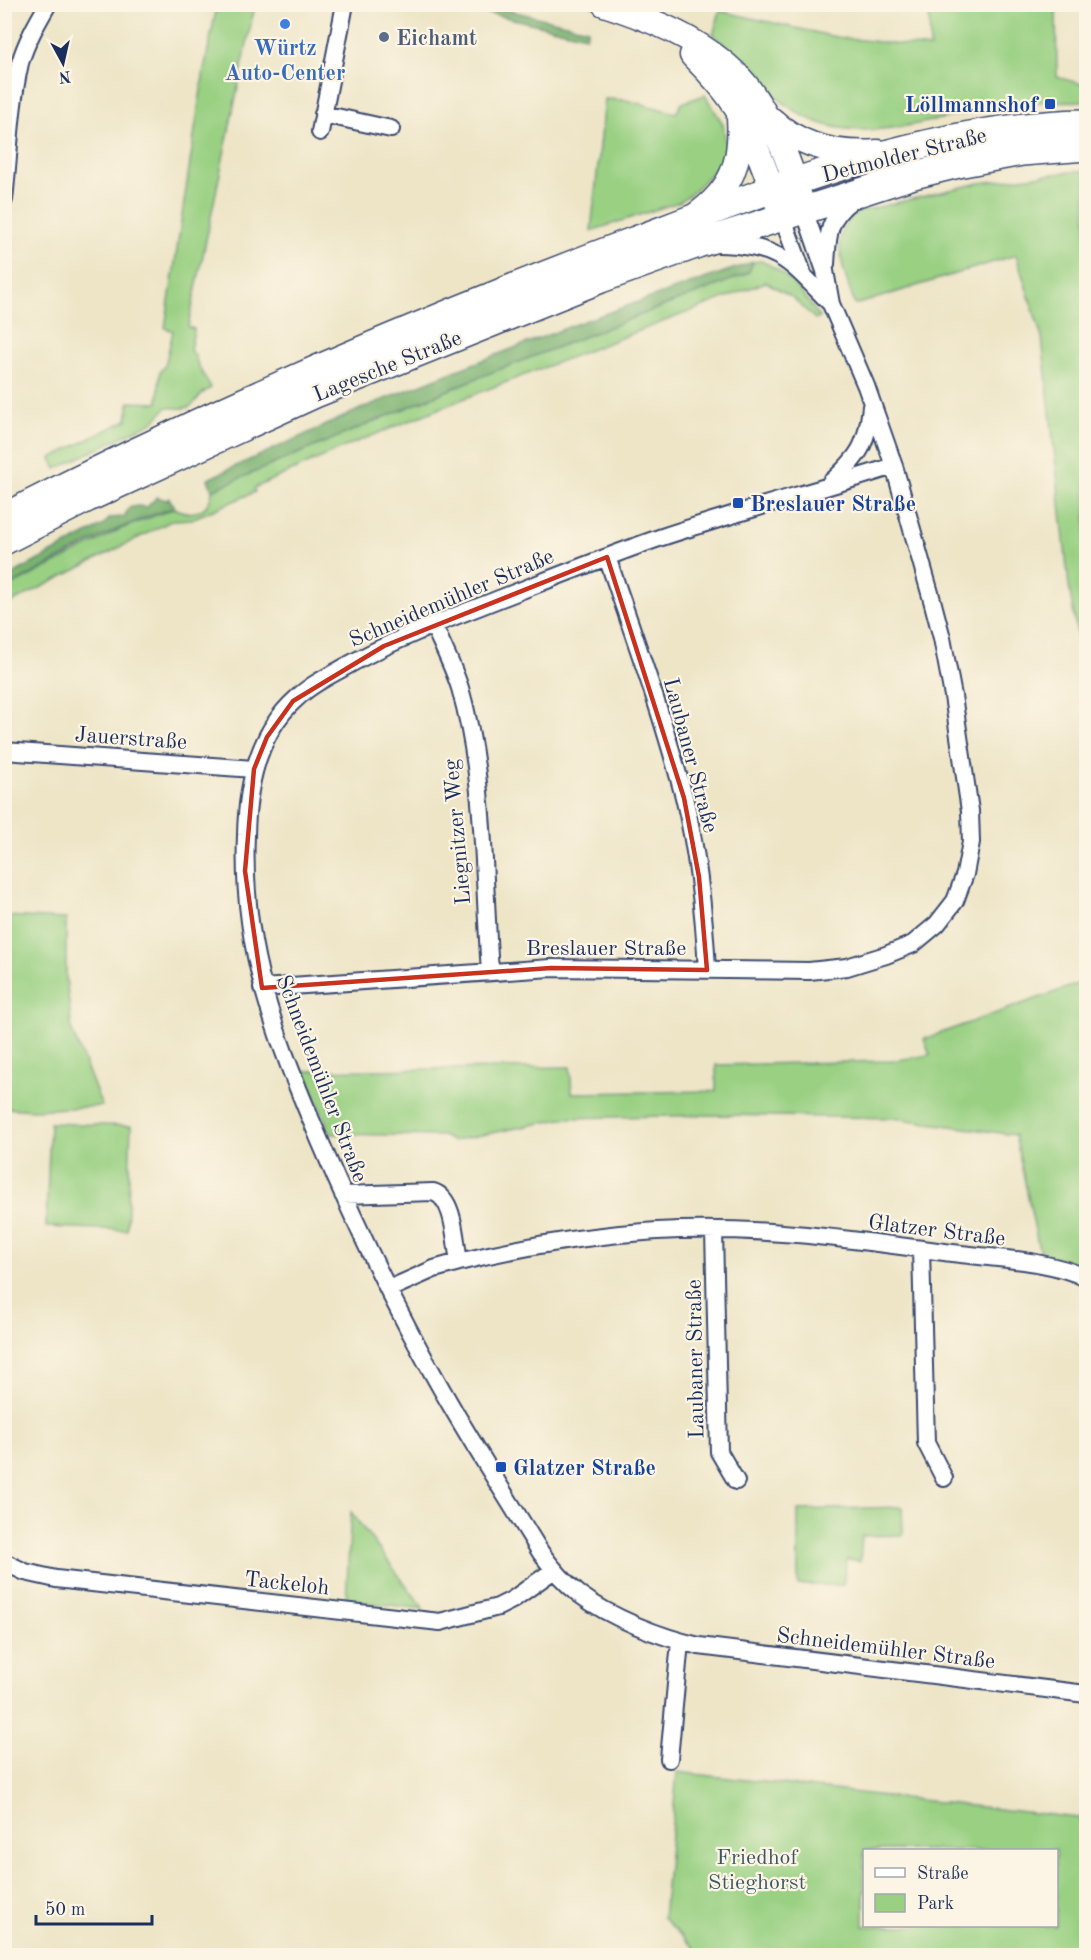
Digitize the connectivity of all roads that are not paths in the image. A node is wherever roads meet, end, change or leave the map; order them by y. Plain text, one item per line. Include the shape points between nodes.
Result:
1 (48, 4) edge
2 (345, 4) edge
3 (604, 4) edge
4 (745, 104) junction
5 (323, 114) junction
6 (1086, 123) edge
7 (391, 129) dead end
8 (320, 132) dead end
9 (1086, 147) edge
10 (896, 151) junction
11 (783, 185) junction
12 (866, 190) junction
13 (4, 200) edge
14 (793, 213) junction
15 (693, 232) junction
16 (825, 271) junction
17 (805, 277) junction
18 (831, 304) junction
19 (872, 402) junction
20 (894, 466) junction
21 (825, 487) junction
22 (4, 517) edge
23 (4, 541) edge
24 (607, 557) junction
25 (433, 624) junction
26 (4, 751) edge
27 (254, 769) junction
28 (707, 970) junction
29 (490, 971) junction
30 (262, 988) junction
31 (343, 1195) junction
32 (714, 1231) junction
33 (921, 1249) junction
34 (459, 1262) junction
35 (1086, 1278) edge
36 (389, 1289) junction
37 (944, 1478) dead end
38 (736, 1481) dead end
39 (4, 1562) edge
40 (554, 1570) junction
41 (680, 1642) junction
42 (1086, 1694) edge
43 (669, 1759) dead end

1 - 13 street via 21,61
2 - 5 street
3 - 4 main road via 652,21 686,49 732,101
4 - 10 main road via 809,145 867,153
4 - 11 main road via 753,142
4 - 15 main road via 732,174
5 - 7 street
5 - 8 street
6 - 10 main road, Detmolder Straße via 972,135
9 - 12 main road, Detmolder Straße via 1022,152 963,163
10 - 11 main road, Detmolder Straße
11 - 14 main road
11 - 15 main road, Lagesche Straße
12 - 14 main road, Detmolder Straße
12 - 16 street, Breslauer Straße via 836,214 829,231
14 - 15 main road, Lagesche Straße
14 - 16 street, Breslauer Straße
14 - 17 street, Breslauer Straße via 796,258
15 - 17 street, Breslauer Straße via 764,248
15 - 22 main road, Lagesche Straße via 557,270 189,425
15 - 23 main road, Lagesche Straße via 592,282 315,394
16 - 18 street, Breslauer Straße
17 - 18 street, Breslauer Straße
18 - 19 street, Breslauer Straße
19 - 20 street, Breslauer Straße
19 - 21 street via 862,447
20 - 21 street, Schneidemühler Straße
20 - 28 street, Breslauer Straße via 942,638 953,696 970,811 971,842 962,883 955,901 937,924 913,944 886,956 847,967 809,971
21 - 24 street, Schneidemühler Straße
24 - 25 street, Schneidemühler Straße
24 - 28 street, Laubaner Straße via 684,798 699,877
25 - 27 street, Schneidemühler Straße via 367,654 301,694 279,717
25 - 29 street, Liegnitzer Weg via 460,688 476,770
26 - 27 street, Jauerstraße
27 - 30 street, Schneidemühler Straße via 246,814 245,871 249,925
28 - 29 street, Breslauer Straße
29 - 30 street, Breslauer Straße
30 - 31 street, Schneidemühler Straße via 300,1094
31 - 34 street via 438,1193 448,1206
31 - 36 street, Schneidemühler Straße
32 - 33 street, Glatzer Straße via 788,1233
32 - 34 street, Glatzer Straße via 618,1234
32 - 38 street, Laubaner Straße via 719,1452
33 - 35 street, Glatzer Straße via 1045,1265
33 - 37 street via 926,1443
34 - 36 street, Glatzer Straße
36 - 40 street, Schneidemühler Straße via 442,1391
39 - 40 street, Tackeloh via 56,1579 440,1622 498,1607
40 - 41 street, Schneidemühler Straße via 594,1604
41 - 42 street, Schneidemühler Straße via 718,1650
41 - 43 street

